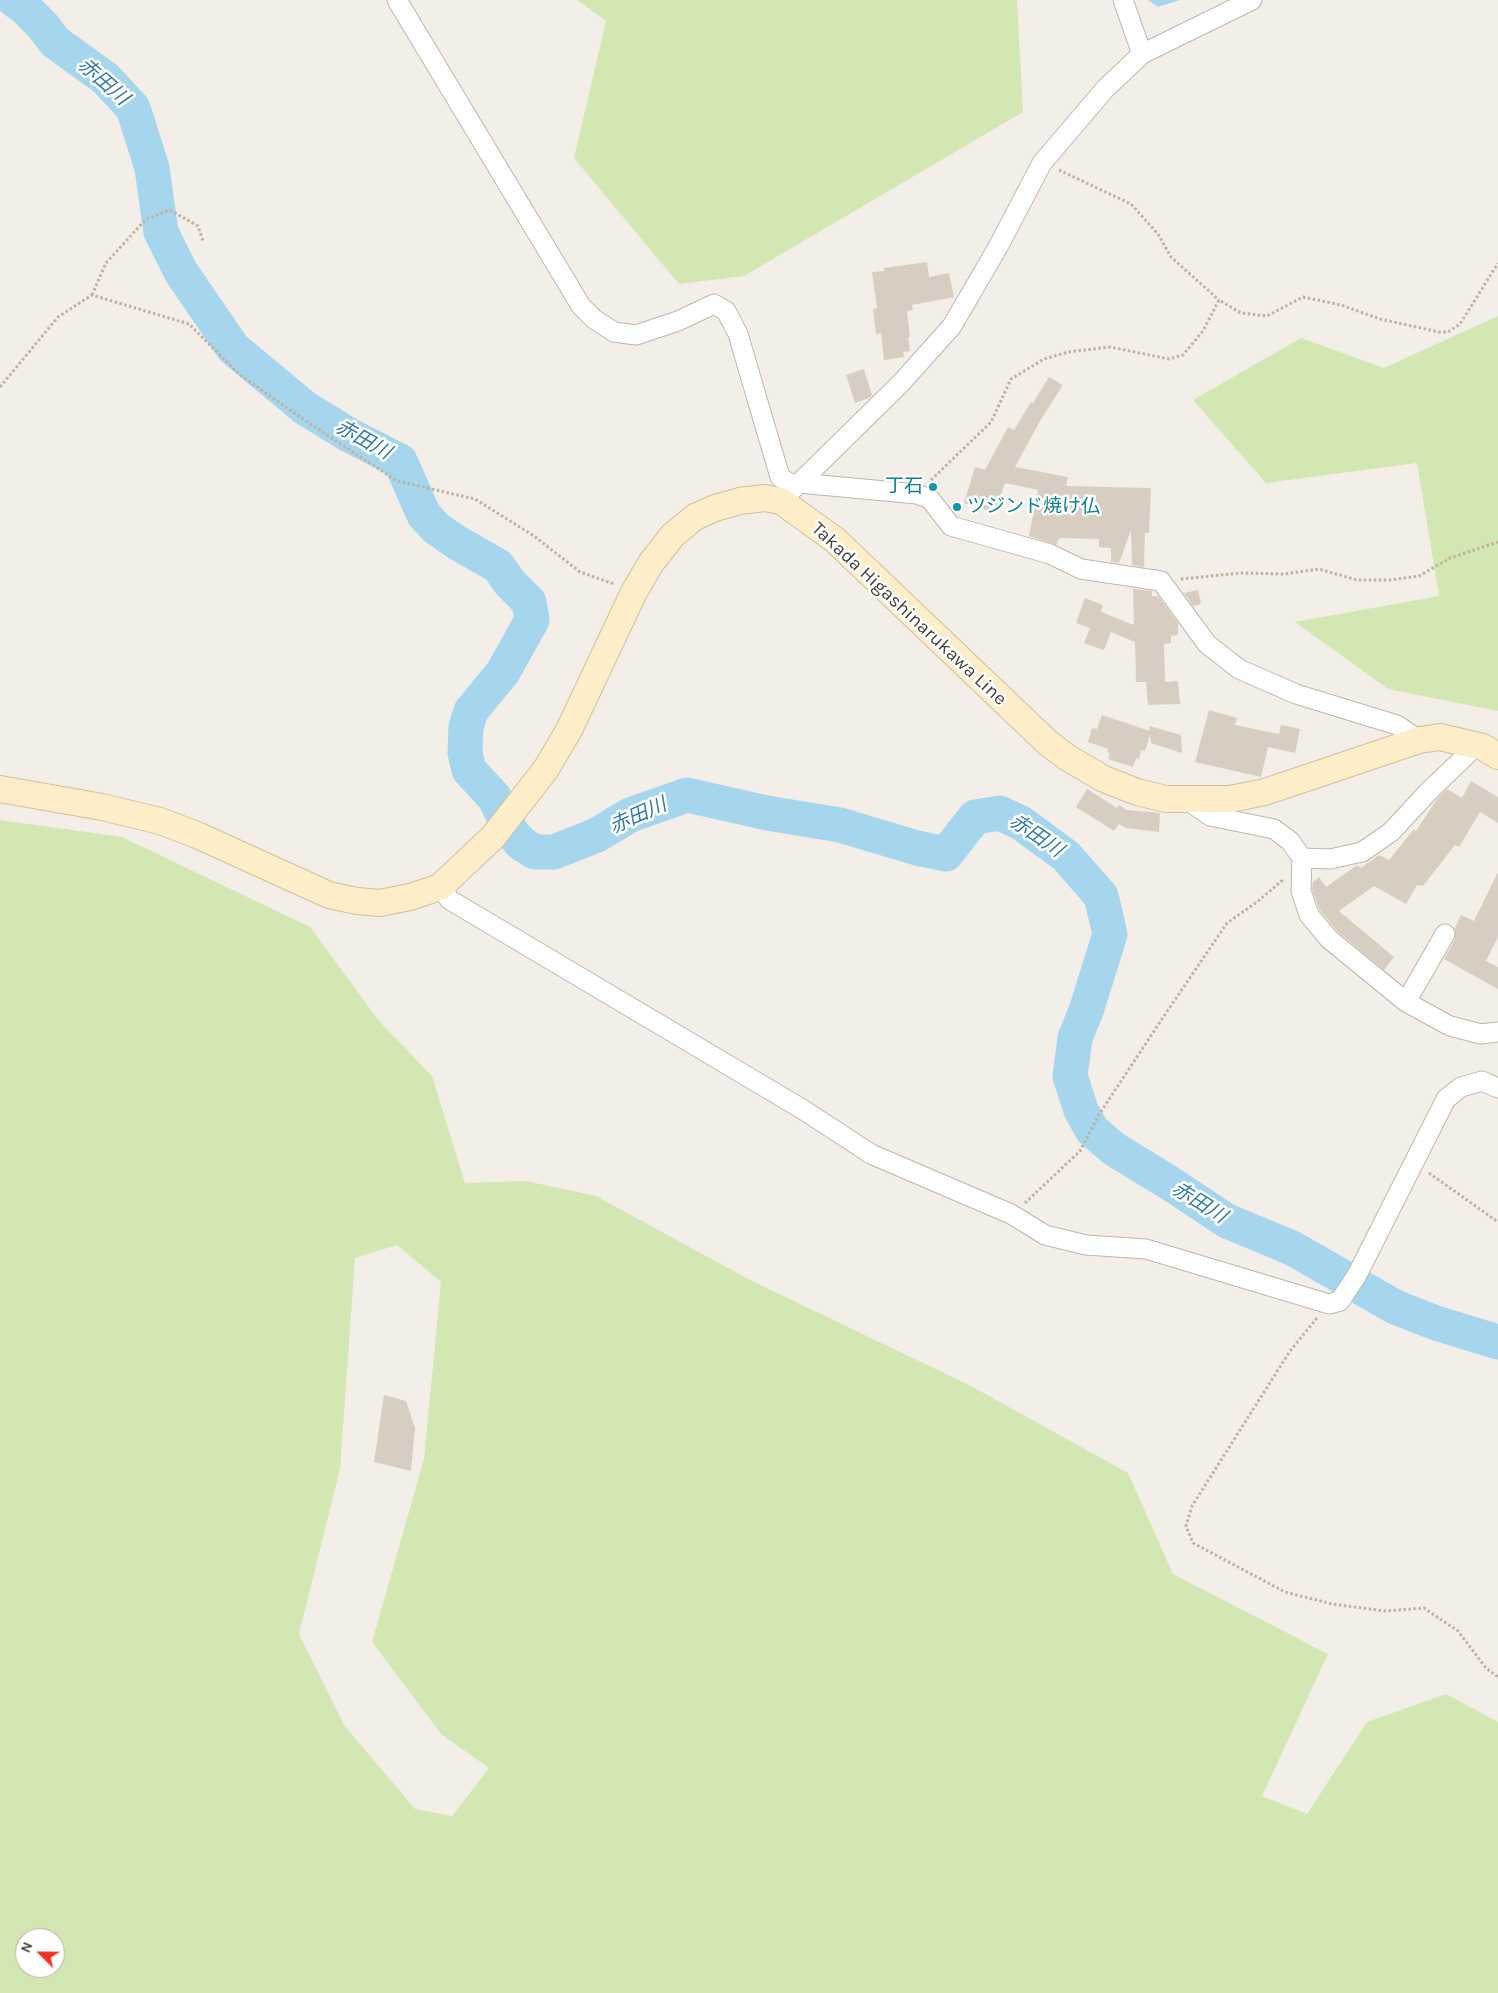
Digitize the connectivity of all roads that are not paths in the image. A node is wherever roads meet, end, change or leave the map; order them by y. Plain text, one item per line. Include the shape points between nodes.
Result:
1 (398, 0) edge
2 (1124, 0) edge
3 (1252, 0) edge
4 (1142, 54) junction
5 (792, 490) junction
6 (1420, 740) junction
7 (1487, 751) edge
8 (0, 789) edge
9 (1187, 800) junction
10 (1302, 858) junction
11 (440, 887) junction
12 (1445, 934) dead end
13 (1406, 1002) junction
14 (1498, 1032) edge
15 (1498, 1088) edge

1 - 5 street via 581,306 594,319 614,332 636,335 678,321 714,304 726,311 738,334 780,477
2 - 4 street
3 - 4 street
4 - 5 street via 1105,89 1042,163 952,326 901,383
5 - 6 street via 917,494 930,499 951,526 1050,554 1081,570 1161,582 1207,644 1239,669 1296,694 1397,725
5 - 9 main road, Takada Higashinarukawa Line via 835,540 1048,743 1104,778 1137,792
5 - 11 main road via 715,508 695,517 673,535 634,592 569,730 546,769 493,837
6 - 7 main road, Takada Higashinarukawa Line via 1440,737
6 - 9 main road, Takada Higashinarukawa Line via 1265,792 1230,799
7 - 10 street via 1429,791 1391,832 1362,852 1330,859
8 - 11 main road via 160,821 329,895 380,903
9 - 10 street via 1210,816 1274,829 1290,841
10 - 13 street via 1301,891 1310,915 1329,938
11 - 15 street via 450,900 802,1109 871,1154 1011,1214 1045,1235 1086,1245 1146,1249 1335,1303 1357,1274 1446,1099 1461,1087 1482,1081
12 - 13 street
13 - 14 street via 1450,1026 1481,1034

